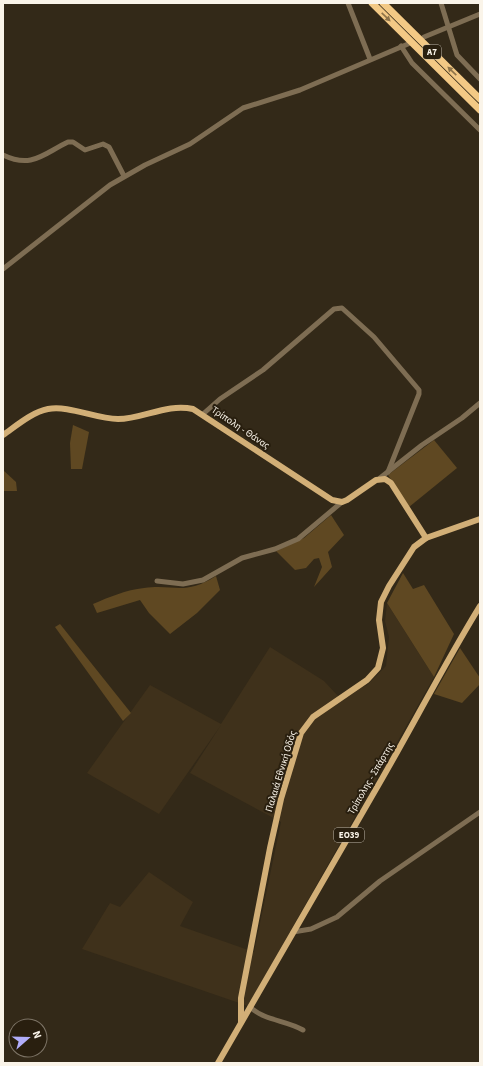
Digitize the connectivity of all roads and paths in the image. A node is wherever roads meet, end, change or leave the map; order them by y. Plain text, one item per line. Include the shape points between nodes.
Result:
1 (348, 3) edge
2 (372, 3) edge
3 (383, 3) edge
4 (441, 3) edge
5 (480, 14) edge
6 (449, 27) junction
7 (424, 37) dead end
8 (408, 44) dead end
9 (401, 46) junction
10 (370, 60) junction
11 (480, 79) edge
12 (480, 98) edge
13 (480, 110) edge
14 (480, 130) edge
15 (3, 155) edge
16 (124, 176) junction
17 (3, 269) edge
18 (480, 403) edge
19 (203, 414) junction
20 (3, 435) edge
21 (388, 472) junction
22 (380, 478) junction
23 (342, 502) junction
24 (480, 518) edge
25 (426, 538) junction
26 (157, 581) dead end
27 (480, 606) edge
28 (480, 812) edge
29 (293, 932) junction
30 (250, 1007) junction
31 (241, 1022) junction
32 (303, 1030) dead end
33 (218, 1063) edge

1 - 10 street
2 -> 13 highway, Α7
12 -> 3 highway, Α7
4 - 6 street
5 - 6 street
6 - 7 street
6 - 11 street via 459,59
8 - 9 street
9 - 10 street
9 - 14 street via 410,61
10 - 16 street via 300,90 243,108 190,144
15 - 16 street via 24,161 41,158 69,142 85,150 103,144 109,147
16 - 17 street
18 - 21 street
19 - 20 main road, Τρίπολη - Θάνας via 186,408 176,408 119,419 53,409 37,413
19 - 21 street via 220,399 263,370 334,309 342,308 374,338 419,390
19 - 23 main road, Τρίπολη - Θάνας via 324,495
21 - 22 street
22 - 23 main road
22 - 25 main road via 391,483
23 - 26 street via 298,539 275,549 242,558 203,580 183,584
24 - 25 main road, Παλαιά Εθνική Οδός
25 - 31 main road, Παλαιά Εθνική Οδός via 410,552 381,602 379,620 382,648 378,668 367,680 314,717 301,733 281,799 270,848 241,998
27 - 29 main road, Τρίπολης - Σπάρτης / ΕΟ39
28 - 29 street via 380,881 337,917 311,929
29 - 30 main road, Τρίπολης - Σπάρτης / ΕΟ39
30 - 31 main road, Τρίπολης - Σπάρτης / ΕΟ39
30 - 32 street via 262,1016
31 - 33 main road, Τρίπολης - Σπάρτης / ΕΟ39

